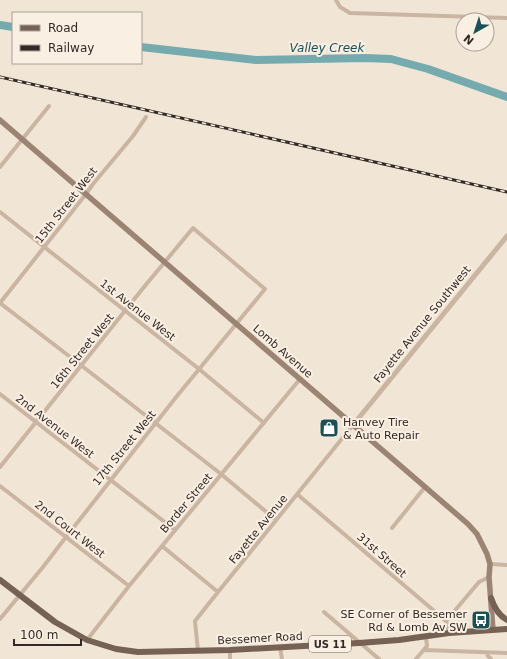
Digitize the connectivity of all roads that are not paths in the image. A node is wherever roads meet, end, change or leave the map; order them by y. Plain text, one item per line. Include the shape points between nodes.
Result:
1 (336, 0) edge
2 (507, 18) edge
3 (49, 106) dead end
4 (146, 118) dead end
5 (0, 120) edge
6 (22, 139) junction
7 (0, 167) edge
8 (86, 194) junction
9 (0, 212) edge
10 (507, 236) edge
11 (44, 248) junction
12 (164, 262) junction
13 (265, 290) joint
14 (0, 303) edge
15 (125, 312) junction
16 (236, 324) junction
17 (82, 366) junction
18 (199, 369) junction
19 (300, 380) junction
20 (0, 394) edge
21 (36, 422) junction
22 (156, 423) junction
23 (264, 423) junction
24 (353, 425) junction
25 (0, 468) edge
26 (221, 474) junction
27 (110, 480) junction
28 (0, 486) edge
29 (424, 487) junction
30 (297, 494) junction
31 (276, 520) junction
32 (392, 528) dead end
33 (175, 530) junction
34 (66, 536) junction
35 (162, 546) junction
36 (490, 564) junction
37 (507, 565) edge
38 (489, 577) junction
39 (0, 580) edge
40 (129, 586) junction
41 (218, 592) junction
42 (19, 595) junction
43 (491, 598) junction
44 (324, 612) dead end
45 (0, 619) edge
46 (507, 620) edge
47 (446, 622) junction
48 (507, 629) edge
49 (493, 630) junction
50 (449, 633) junction
51 (426, 636) junction
52 (87, 640) junction
53 (359, 642) junction
54 (280, 647) junction
55 (230, 650) junction
56 (424, 650) junction
57 (198, 651) junction
58 (487, 653) junction
59 (507, 653) edge
60 (230, 659) edge
61 (282, 659) edge
62 (379, 659) edge
63 (416, 659) edge
64 (491, 659) edge

1 - 2 street via 342,9 350,13
3 - 6 street
4 - 8 street, 15th Street West
5 - 6 main road, Lomb Avenue
6 - 7 street
6 - 8 main road, Lomb Avenue
8 - 11 street, 15th Street West
8 - 12 main road, Lomb Avenue
9 - 11 street, 1st Avenue West
10 - 24 street, Fayette Avenue Southwest
11 - 14 street, 15th Street West
11 - 15 street, 1st Avenue West
12 - 13 street, 16th Street West via 193,228
12 - 15 street, 16th Street West
12 - 16 main road, Lomb Avenue
13 - 16 street, 17th Street West
14 - 17 street
15 - 17 street, 16th Street West
15 - 18 street, 1st Avenue West
16 - 18 street, 17th Street West
16 - 19 main road, Lomb Avenue
17 - 21 street, 16th Street West
17 - 22 street
18 - 22 street, 17th Street West
18 - 23 street, 1st Avenue West
19 - 23 street, Border Street
19 - 24 main road, Lomb Avenue
20 - 21 street, 2nd Avenue West
21 - 25 street, 16th Street West
21 - 27 street, 2nd Avenue West
22 - 26 street
22 - 27 street, 17th Street West
23 - 26 street, Border Street
24 - 29 main road, Lomb Avenue
24 - 30 street, Fayette Avenue
26 - 31 street
26 - 33 street, Border Street
27 - 33 street, 2nd Avenue West
27 - 34 street, 17th Street West
28 - 34 street, 2nd Court West
29 - 32 street
29 - 36 main road, Lomb Avenue via 477,534
30 - 31 street, Fayette Avenue
30 - 47 street, 31st Street
31 - 41 street, Fayette Avenue
33 - 35 street, Border Street
34 - 40 street, 2nd Court West
34 - 42 street, 17th Street West
35 - 40 street, Border Street
35 - 41 street
36 - 37 street
36 - 38 main road, Lomb Avenue
38 - 43 main road, Lomb Avenue
38 - 47 street via 479,582
39 - 42 main road, US 11
40 - 52 street, Border Street
41 - 57 street, Fayette Avenue via 196,622
42 - 45 street, 17th Street West
42 - 52 main road, US 11 via 56,622
43 - 46 main road via 498,612
43 - 49 main road, Lomb Avenue
44 - 53 street
47 - 50 street
48 - 49 main road, Bessemer Road / US 11
49 - 50 main road, Bessemer Road / US 11
50 - 51 main road, Bessemer Road / US 11
51 - 53 main road, Bessemer Road / US 11
51 - 56 street via 427,646
52 - 57 main road, Bessemer Road / US 11 via 116,649 138,652
53 - 54 main road, Bessemer Road / US 11
53 - 62 street
54 - 55 main road, Bessemer Road / US 11
54 - 61 street
55 - 57 main road, Bessemer Road / US 11
55 - 60 street
56 - 58 street
56 - 63 street
58 - 59 street
58 - 64 street

